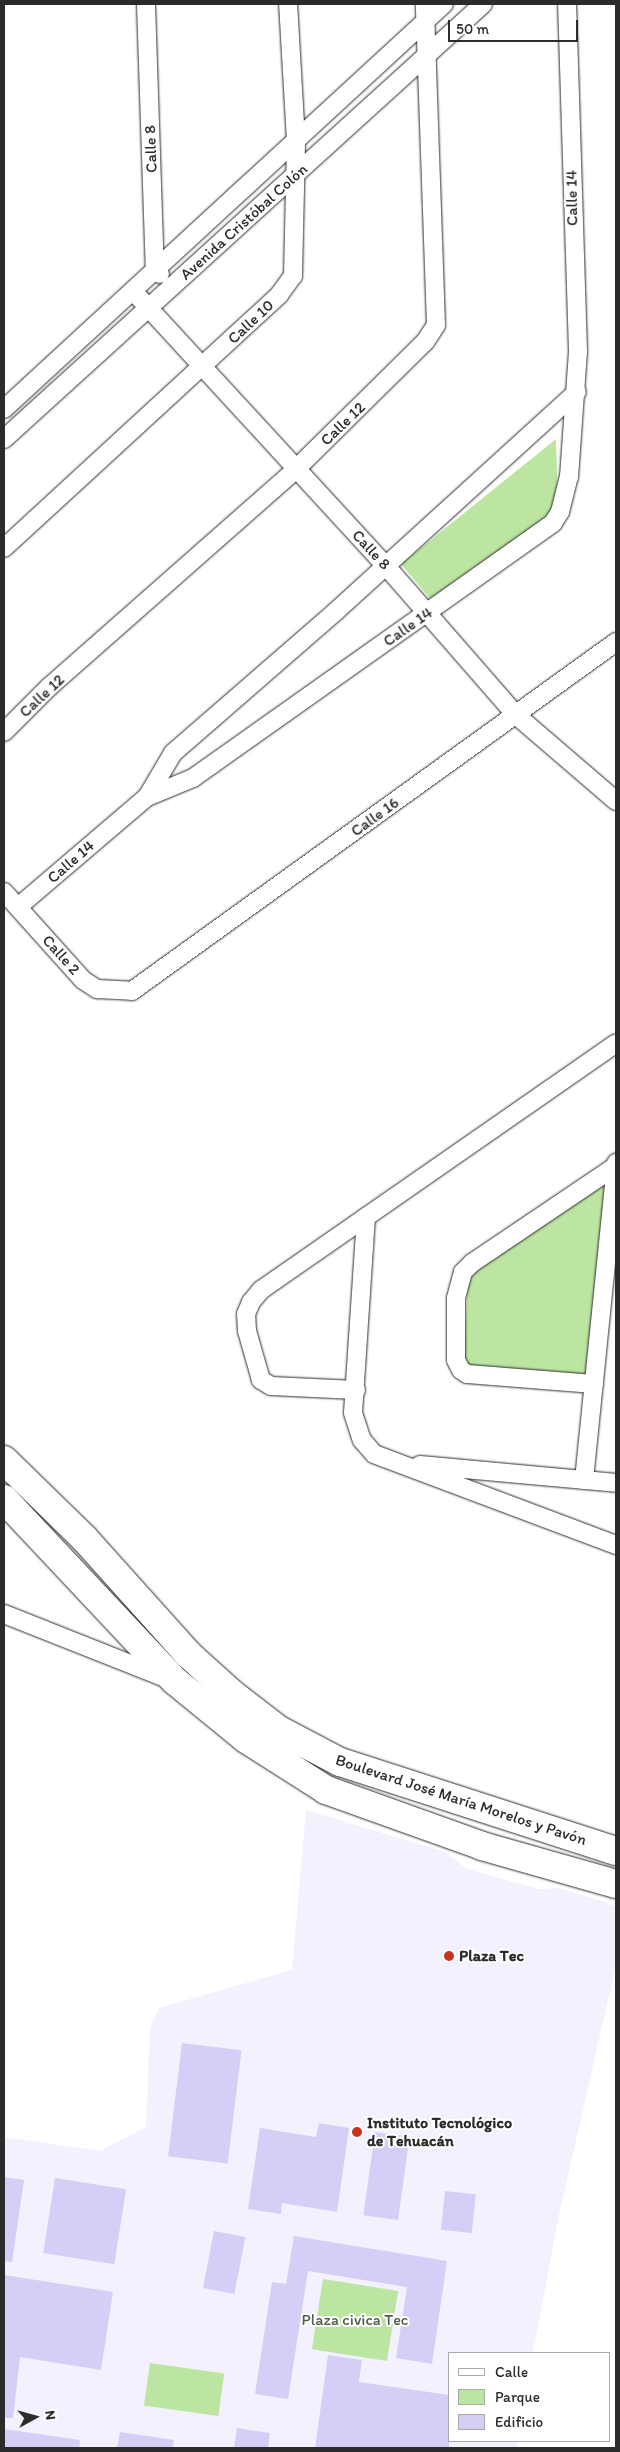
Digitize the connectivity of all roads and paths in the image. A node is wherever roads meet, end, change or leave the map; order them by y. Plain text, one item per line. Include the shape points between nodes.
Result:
1 (146, 4) edge
2 (288, 4) edge
3 (424, 4) edge
4 (444, 4) edge
5 (483, 4) edge
6 (567, 4) edge
7 (425, 22) junction
8 (426, 56) junction
9 (296, 140) junction
10 (294, 176) junction
11 (155, 269) junction
12 (171, 288) junction
13 (134, 291) junction
14 (149, 308) junction
15 (202, 366) junction
16 (577, 392) junction
17 (4, 410) edge
18 (4, 439) edge
19 (295, 470) junction
20 (4, 548) edge
21 (386, 566) junction
22 (427, 613) junction
23 (616, 642) edge
24 (516, 715) junction
25 (4, 732) edge
26 (147, 797) junction
27 (616, 800) edge
28 (4, 892) edge
29 (18, 907) junction
30 (132, 991) joint
31 (616, 1043) edge
32 (616, 1164) edge
33 (366, 1217) junction
34 (594, 1384) junction
35 (356, 1390) junction
36 (4, 1460) edge
37 (398, 1463) junction
38 (584, 1480) junction
39 (616, 1483) edge
40 (4, 1500) edge
41 (616, 1545) edge
42 (4, 1614) edge
43 (174, 1681) junction
44 (616, 1851) edge
45 (616, 1884) edge

1 - 11 street, Calle 8
2 - 9 street, Calle 10
3 - 7 street, Calle 12
4 - 7 street, Avenida Cristóbal Colón
5 - 8 street, Avenida Cristóbal Colón
6 - 16 street, Calle 14
7 - 8 street, Calle 12
7 - 9 street, Avenida Cristóbal Colón
8 - 10 street, Avenida Cristóbal Colón
8 - 19 street, Calle 12 via 436,325 425,342
9 - 10 street, Calle 10
9 - 11 street, Avenida Cristóbal Colón
10 - 12 street, Avenida Cristóbal Colón
10 - 15 street, Calle 10 via 293,276 279,295
11 - 12 street
11 - 13 street, Avenida Cristóbal Colón
12 - 14 street, Avenida Cristóbal Colón
13 - 14 street, Calle 8
13 - 17 street, Avenida Cristóbal Colón
14 - 15 street, Calle 8
14 - 18 street, Avenida Cristóbal Colón
15 - 19 street, Calle 8
15 - 20 street, Calle 10
16 - 21 street, Calle 14
16 - 22 street, Calle 14 via 569,477 560,512 553,523
19 - 21 street, Calle 8
19 - 25 street, Calle 12 via 49,688
21 - 22 street, Calle 8
21 - 26 street, Calle 14 via 173,753
22 - 24 street, Calle 8
22 - 26 street, Calle 14 via 193,778
23 - 24 street, Calle 16
24 - 27 street, Calle 8
24 - 30 street, Calle 16
26 - 29 street, Calle 14
28 - 29 street, Calle 2
29 - 30 street, Calle 2 via 83,980 96,989
31 - 33 street
32 - 34 street
32 - 34 street via 472,1263 462,1272 456,1298 456,1360 467,1374
33 - 35 street
33 - 35 street via 261,1290 246,1314 247,1332 261,1380 270,1386
34 - 38 street
35 - 37 street via 353,1413 362,1440 374,1454
36 - 44 main road, Boulevard José María Morelos y Pavón via 84,1538 188,1654 231,1694 279,1730 340,1762
37 - 38 street
37 - 41 street
38 - 39 street
40 - 43 main road, Boulevard José María Morelos y Pavón
42 - 43 street
43 - 45 main road, Boulevard José María Morelos y Pavón via 246,1739 326,1790 482,1846

